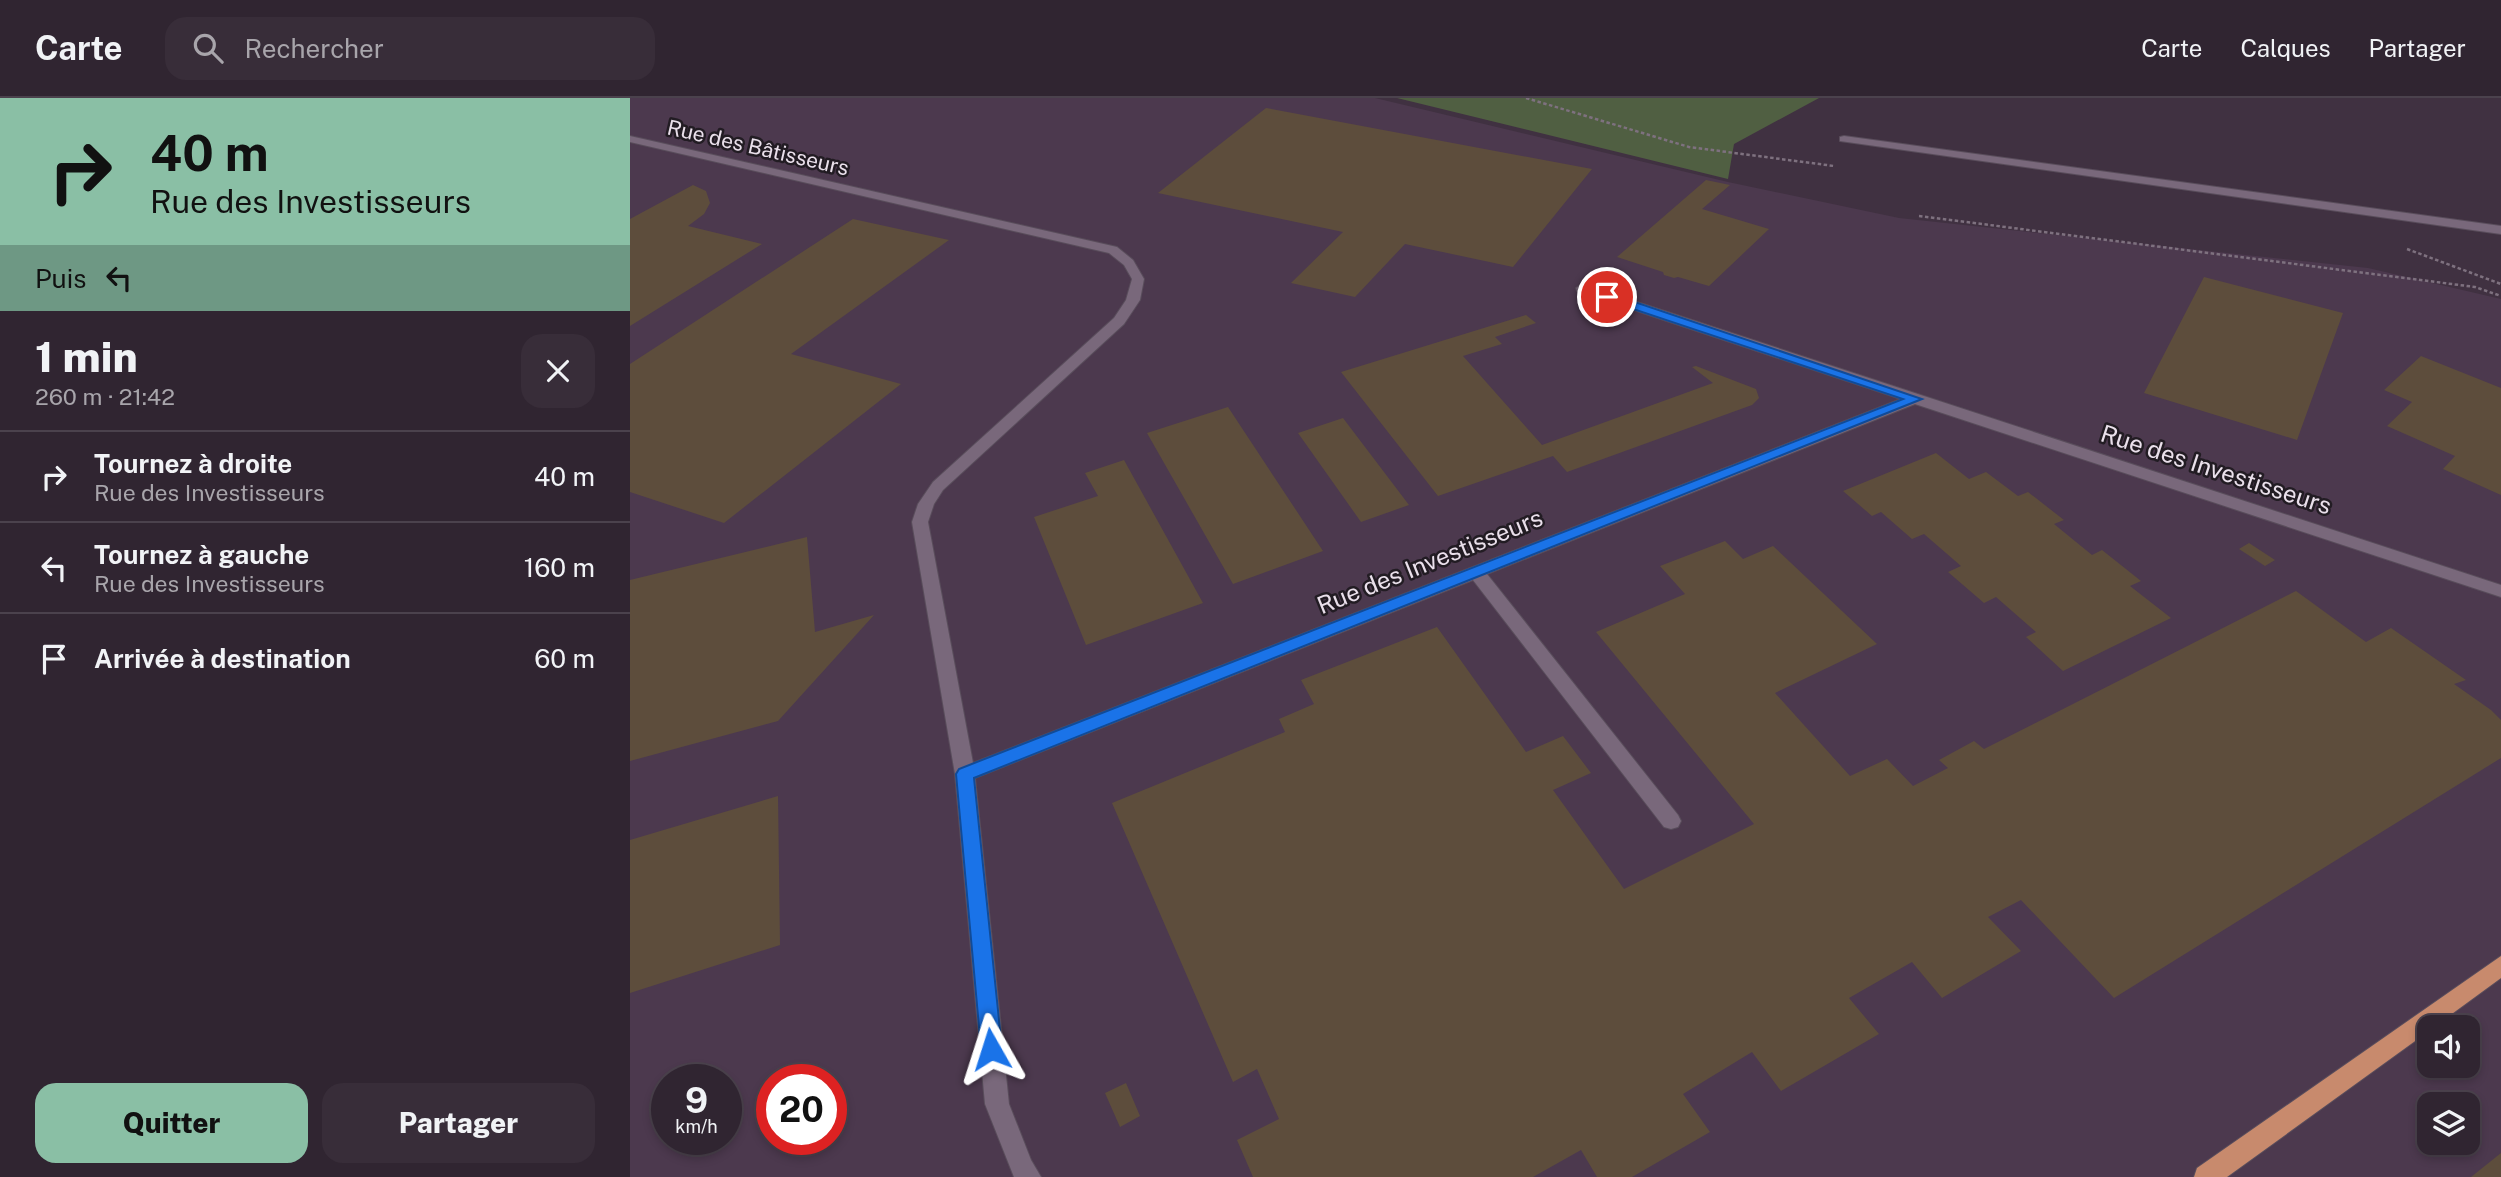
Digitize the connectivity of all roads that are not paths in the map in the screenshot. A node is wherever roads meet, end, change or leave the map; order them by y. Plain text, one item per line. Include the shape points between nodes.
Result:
1 (630, 139) edge
2 (1844, 139) dead end
3 (2501, 230) edge
4 (1581, 288) dead end
5 (1915, 399) junction
6 (1476, 572) junction
7 (2501, 591) edge
8 (965, 774) junction
9 (1671, 821) dead end
10 (2501, 966) edge
11 (1029, 1177) edge
12 (2206, 1177) edge

1 - 8 lane, Rue des Bâtisseurs via 1113,250 1139,279 1133,300 1119,321 938,486 926,504 920,522
2 - 3 lane
4 - 5 lane, Rue des Investisseurs
5 - 6 lane, Rue des Investisseurs
5 - 7 lane, Rue des Investisseurs
6 - 8 lane, Rue des Investisseurs
6 - 9 lane
8 - 11 lane via 997,1104
10 - 12 main road

